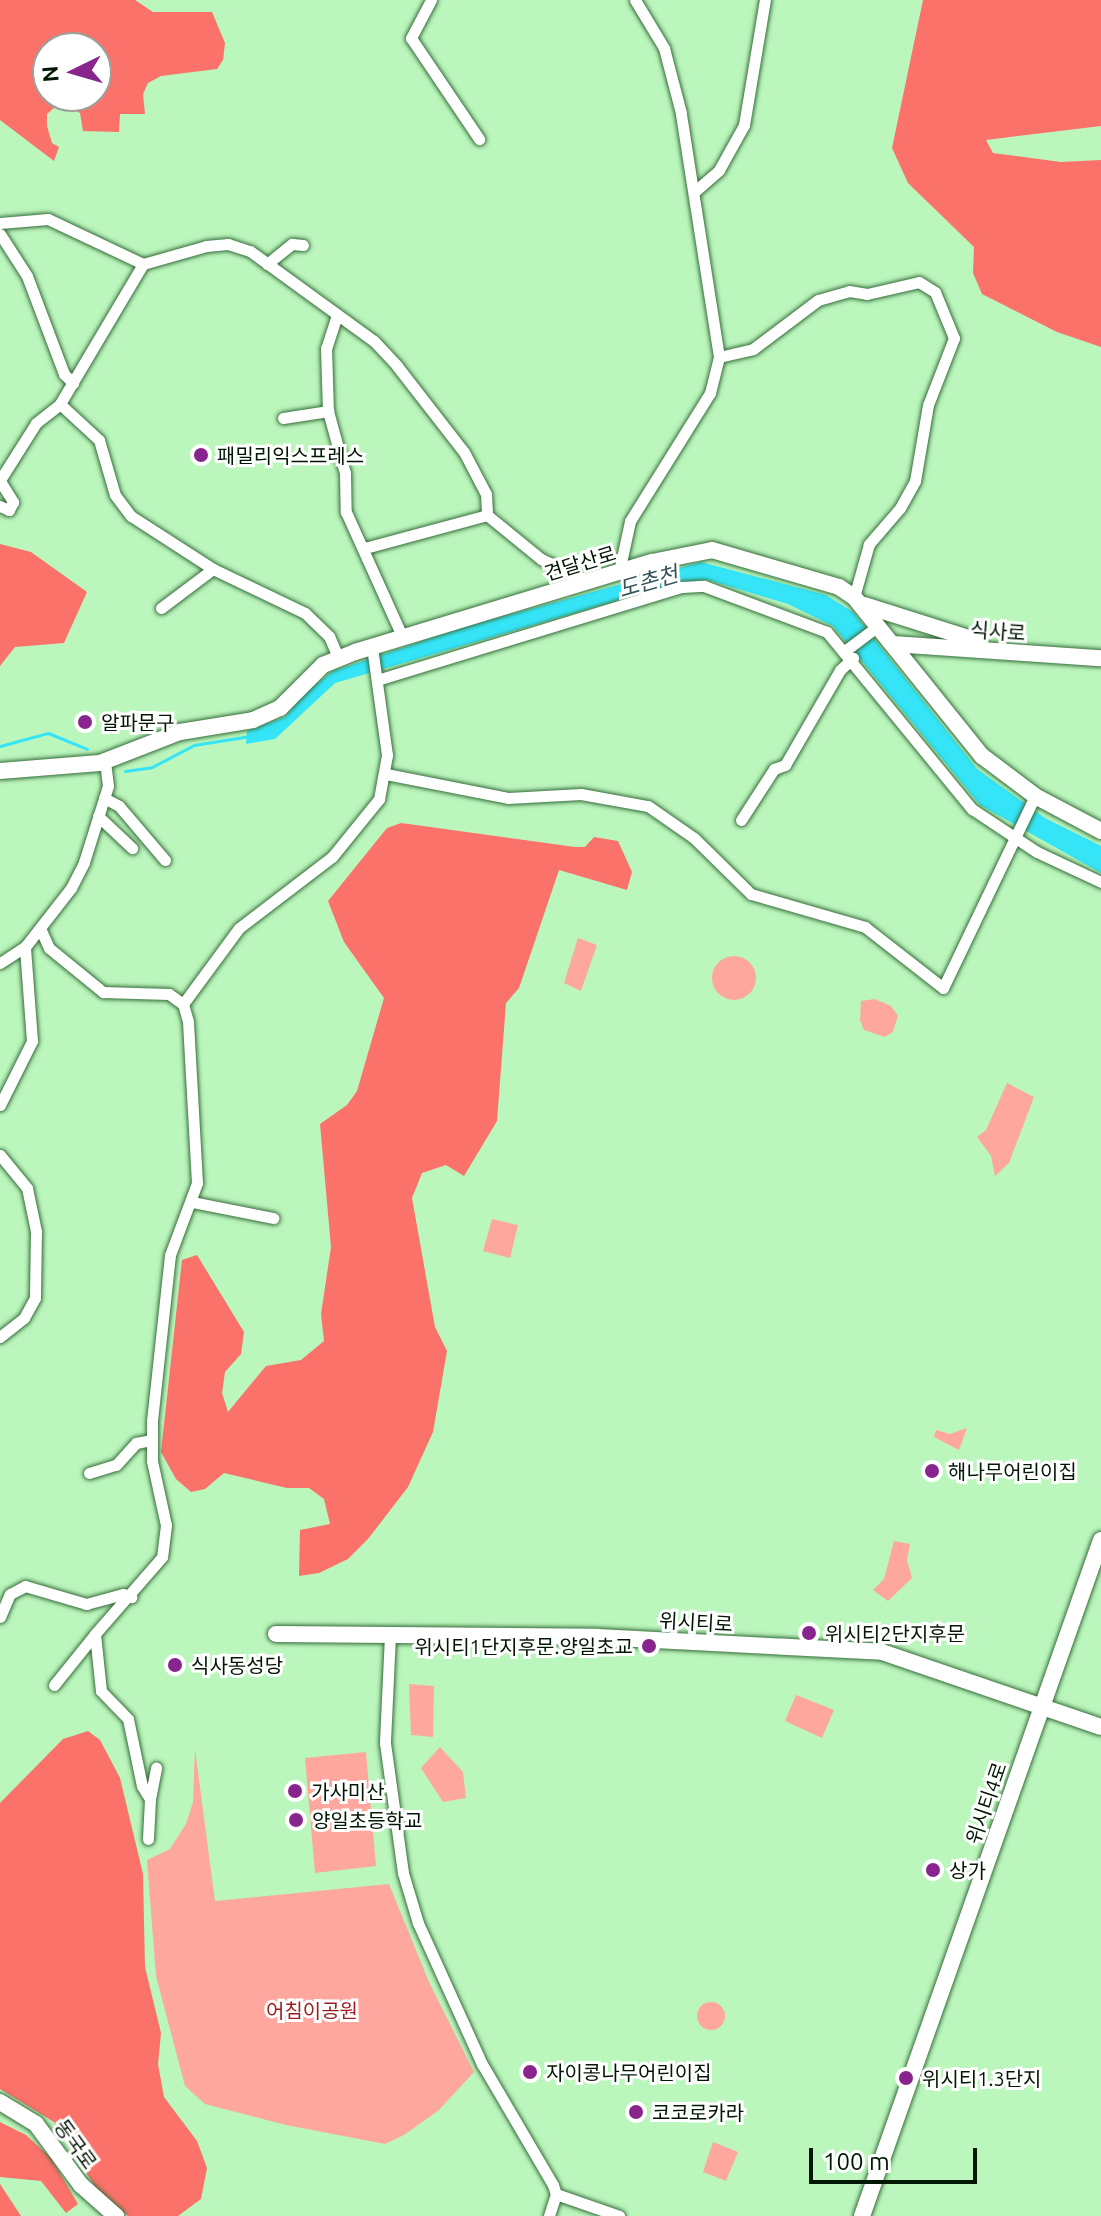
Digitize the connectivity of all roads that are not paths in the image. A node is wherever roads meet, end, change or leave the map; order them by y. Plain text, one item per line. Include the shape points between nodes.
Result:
1 (431, 0) edge
2 (635, 0) edge
3 (765, 0) edge
4 (479, 139) dead end
5 (694, 192) junction
6 (0, 223) edge
7 (0, 234) edge
8 (303, 245) dead end
9 (143, 264) junction
10 (267, 264) junction
11 (337, 315) junction
12 (719, 357) junction
13 (73, 383) junction
14 (60, 404) junction
15 (328, 411) junction
16 (283, 418) dead end
17 (0, 480) edge
18 (0, 506) edge
19 (487, 515) junction
20 (365, 548) junction
21 (213, 569) junction
22 (619, 572) junction
23 (588, 581) junction
24 (859, 601) junction
25 (161, 608) dead end
26 (878, 627) junction
27 (403, 638) junction
28 (893, 644) junction
29 (372, 650) junction
30 (992, 650) junction
31 (849, 652) junction
32 (1101, 658) edge
33 (339, 659) junction
34 (376, 677) junction
35 (105, 762) junction
36 (0, 771) edge
37 (386, 774) junction
38 (104, 798) junction
39 (1034, 799) junction
40 (98, 816) junction
41 (741, 820) dead end
42 (1101, 831) edge
43 (1016, 834) junction
44 (132, 848) dead end
45 (165, 860) dead end
46 (1101, 882) edge
47 (40, 928) junction
48 (25, 947) junction
49 (0, 963) edge
50 (183, 1004) junction
51 (0, 1105) edge
52 (0, 1155) edge
53 (192, 1202) junction
54 (273, 1218) dead end
55 (0, 1337) edge
56 (152, 1440) junction
57 (89, 1473) dead end
58 (1101, 1540) edge
59 (131, 1597) junction
60 (0, 1617) edge
61 (95, 1634) junction
62 (276, 1634) dead end
63 (390, 1635) junction
64 (54, 1685) dead end
65 (1041, 1706) junction
66 (1101, 1727) edge
67 (156, 1768) dead end
68 (150, 1799) junction
69 (148, 1839) dead end
70 (0, 2102) edge
71 (556, 2194) junction
72 (116, 2216) edge
73 (549, 2216) edge
74 (619, 2216) edge
75 (862, 2216) edge

1 - 4 street via 411,38
2 - 5 street via 664,48
3 - 5 street via 744,125 719,170
5 - 12 street
6 - 9 street via 48,219
7 - 13 street via 27,276 64,374
8 - 10 street via 292,244
9 - 10 street via 228,244
9 - 13 street
10 - 11 street
11 - 15 street via 326,348
11 - 19 street via 397,366 464,452 486,494
12 - 22 street via 710,393 630,521
12 - 24 street via 753,349 818,300 919,282 935,292 954,338 928,405 915,481 869,544
13 - 14 street
14 - 17 street via 36,423
14 - 21 street via 99,440 115,495 131,516
15 - 16 street
15 - 20 street via 345,473 346,512
17 - 18 street via 13,502 9,510
19 - 20 street
19 - 23 street via 541,559
20 - 27 street
21 - 25 street
21 - 33 street via 305,613 329,636
22 - 23 street, 견달산로
22 - 24 street, 견달산로 via 712,550 839,587
23 - 27 street, 견달산로
24 - 26 street, 견달산로
24 - 30 street
26 - 28 street, 견달산로
26 - 31 street
27 - 29 street, 견달산로
28 - 30 street, 식사로
28 - 39 street, 견달산로 via 965,738
29 - 33 street, 견달산로
29 - 34 street
30 - 32 street, 식사로
31 - 34 street via 827,632 786,614 704,586 682,587
31 - 41 street via 785,765 774,769
31 - 43 street via 903,729 972,809
33 - 35 street, 견달산로 via 306,678 273,713 168,736
34 - 37 street
35 - 36 street, 견달산로
35 - 38 street
37 - 43 street via 508,798 581,794 648,806 694,838 751,894 865,927 943,988
37 - 50 street via 379,799 353,836 256,910
38 - 40 street
38 - 45 street via 119,806
39 - 42 street, 견달산로
39 - 43 street
40 - 44 street
40 - 47 street via 71,888
43 - 46 street
47 - 48 street
47 - 50 street via 49,948 103,992 169,994
48 - 49 street
48 - 51 street via 32,1041
50 - 53 street via 197,1183
52 - 55 street via 27,1188 36,1244 35,1298 24,1318
53 - 54 street
53 - 56 street via 170,1255
56 - 57 street via 136,1443 116,1465
56 - 59 street via 166,1525 162,1557
58 - 65 street, 위시티4로
59 - 60 street via 123,1594 86,1604 25,1586 10,1594
59 - 61 street
61 - 64 street
61 - 68 street via 101,1691 128,1719 142,1786
62 - 63 street, 위시티로
63 - 65 street, 위시티로 via 598,1637 882,1652
63 - 71 street via 385,1743 403,1873 418,1923 482,2064
65 - 66 street, 위시티로
65 - 75 street, 위시티4로
67 - 68 street
68 - 69 street
70 - 72 street, 동국로 via 36,2124 81,2185
71 - 73 street
71 - 74 street

